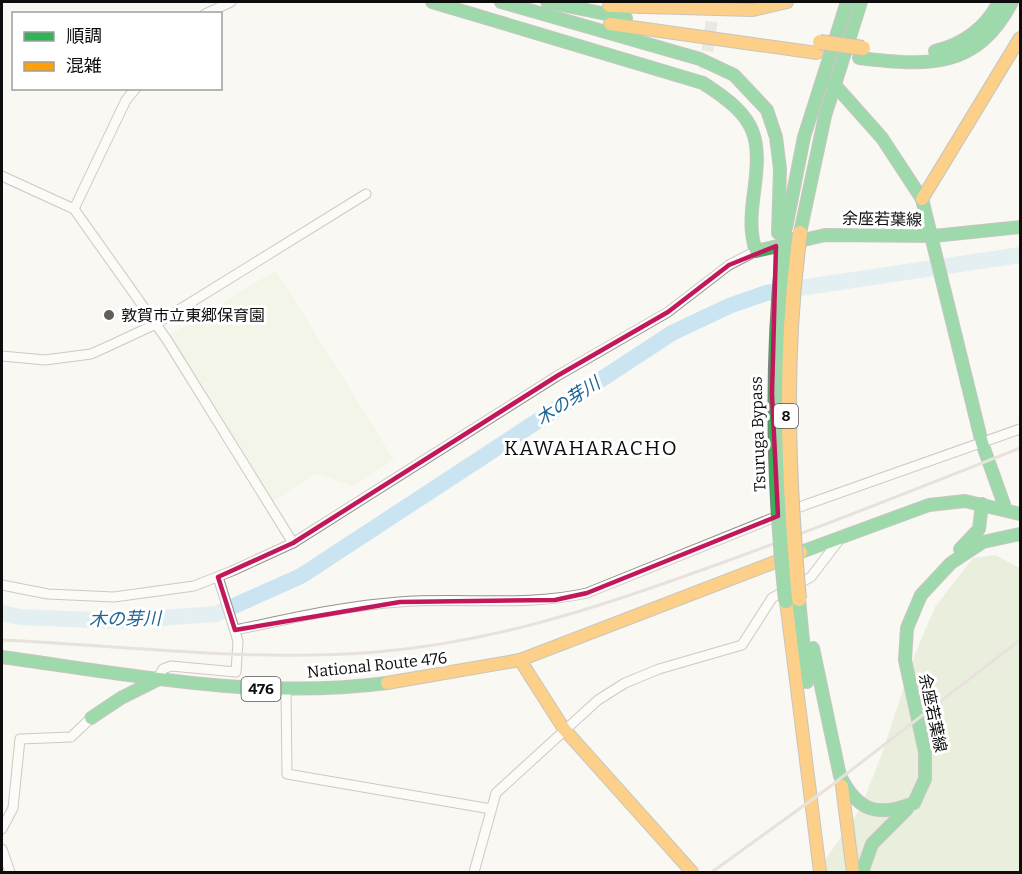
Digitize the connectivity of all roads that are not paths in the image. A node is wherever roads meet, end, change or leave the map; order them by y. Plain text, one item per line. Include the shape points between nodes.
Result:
1 (231, 2) edge
2 (432, 2) edge
3 (501, 2) edge
4 (507, 2) edge
5 (548, 2) edge
6 (567, 2) edge
7 (787, 2) edge
8 (847, 2) edge
9 (861, 2) edge
10 (866, 2) edge
11 (999, 2) edge
12 (1012, 2) edge
13 (209, 12) edge
14 (1020, 38) edge
15 (819, 48) junction
16 (861, 53) junction
17 (833, 83) junction
18 (134, 90) edge
19 (2, 176) edge
20 (366, 194) dead end
21 (922, 199) junction
22 (74, 209) junction
23 (1020, 227) edge
24 (781, 234) junction
25 (933, 236) junction
26 (756, 251) junction
27 (156, 324) junction
28 (2, 356) edge
29 (1020, 429) edge
30 (982, 443) junction
31 (982, 504) junction
32 (1006, 510) junction
33 (1020, 514) edge
34 (1020, 534) edge
35 (843, 535) junction
36 (293, 543) junction
37 (945, 568) junction
38 (218, 577) junction
39 (2, 585) edge
40 (796, 600) junction
41 (234, 627) junction
42 (2, 657) edge
43 (520, 660) junction
44 (157, 680) junction
45 (285, 690) junction
46 (91, 718) joint
47 (564, 729) junction
48 (803, 742) junction
49 (840, 776) junction
50 (914, 803) junction
51 (491, 809) junction
52 (2, 829) edge
53 (2, 849) edge
54 (10, 873) edge
55 (474, 873) edge
56 (692, 873) edge
57 (810, 873) edge
58 (821, 873) edge
59 (854, 873) edge
60 (862, 873) edge

1 - 13 street
2 - 26 main road via 704,77 744,112 758,141 750,227
3 - 24 main road via 700,59 734,75 767,110 776,137
4 - 15 main road via 624,27
5 - 15 main road
6 - 7 main road via 730,11
8 - 24 main road via 804,137
9 - 17 main road, Tsuruga Bypass / 8
10 - 17 main road
11 - 16 main road via 987,23 949,48
12 - 16 main road via 994,32 965,55 929,63
14 - 21 main road
15 - 16 main road
17 - 21 main road via 856,106
17 - 40 main road, Tsuruga Bypass / 8, bridge via 800,233 790,311 786,396
18 - 22 street
19 - 22 street
20 - 27 street
21 - 25 main road
22 - 27 street
23 - 25 main road
24 - 40 main road, Tsuruga Bypass / 8, bridge via 771,308 772,394 779,531
25 - 26 main road, 余座若葉線 via 825,235
25 - 30 main road, 余座若葉線
26 - 36 street via 729,265 668,312 557,376
27 - 28 street via 91,354 45,360
27 - 36 street
29 - 30 street
30 - 32 main road, 余座若葉線
30 - 41 street via 805,505 587,593 547,600 353,606
31 - 32 main road
31 - 35 main road, National Route 476 via 956,500 938,503
31 - 37 main road, 余座若葉線 via 977,532
32 - 33 main road
34 - 37 main road, 余座若葉線 via 980,542
35 - 43 main road, National Route 476
35 - 47 street via 811,577 772,598 742,645 625,683
36 - 38 street
37 - 50 main road, 余座若葉線 via 915,606 904,641 926,760 924,785
38 - 39 street via 194,586 114,597 48,594
38 - 41 street
40 - 48 main road, Tsuruga Bypass / 8
40 - 49 main road
40 - 58 main road, Tsuruga Bypass / 8
41 - 44 street via 236,672 171,666 163,669
42 - 44 main road, National Route 476 / 476
43 - 45 main road, National Route 476 / 476 via 421,681
43 - 47 main road
44 - 45 main road, National Route 476 / 476
44 - 46 main road
45 - 51 street via 287,774
46 - 52 street via 71,738 20,739 13,808
47 - 51 street via 496,793
47 - 56 main road
48 - 57 main road
48 - 58 main road, Tsuruga Bypass / 8
49 - 50 main road via 855,801 870,810 890,812
49 - 59 main road
50 - 60 main road via 873,841
51 - 55 street
53 - 54 street

